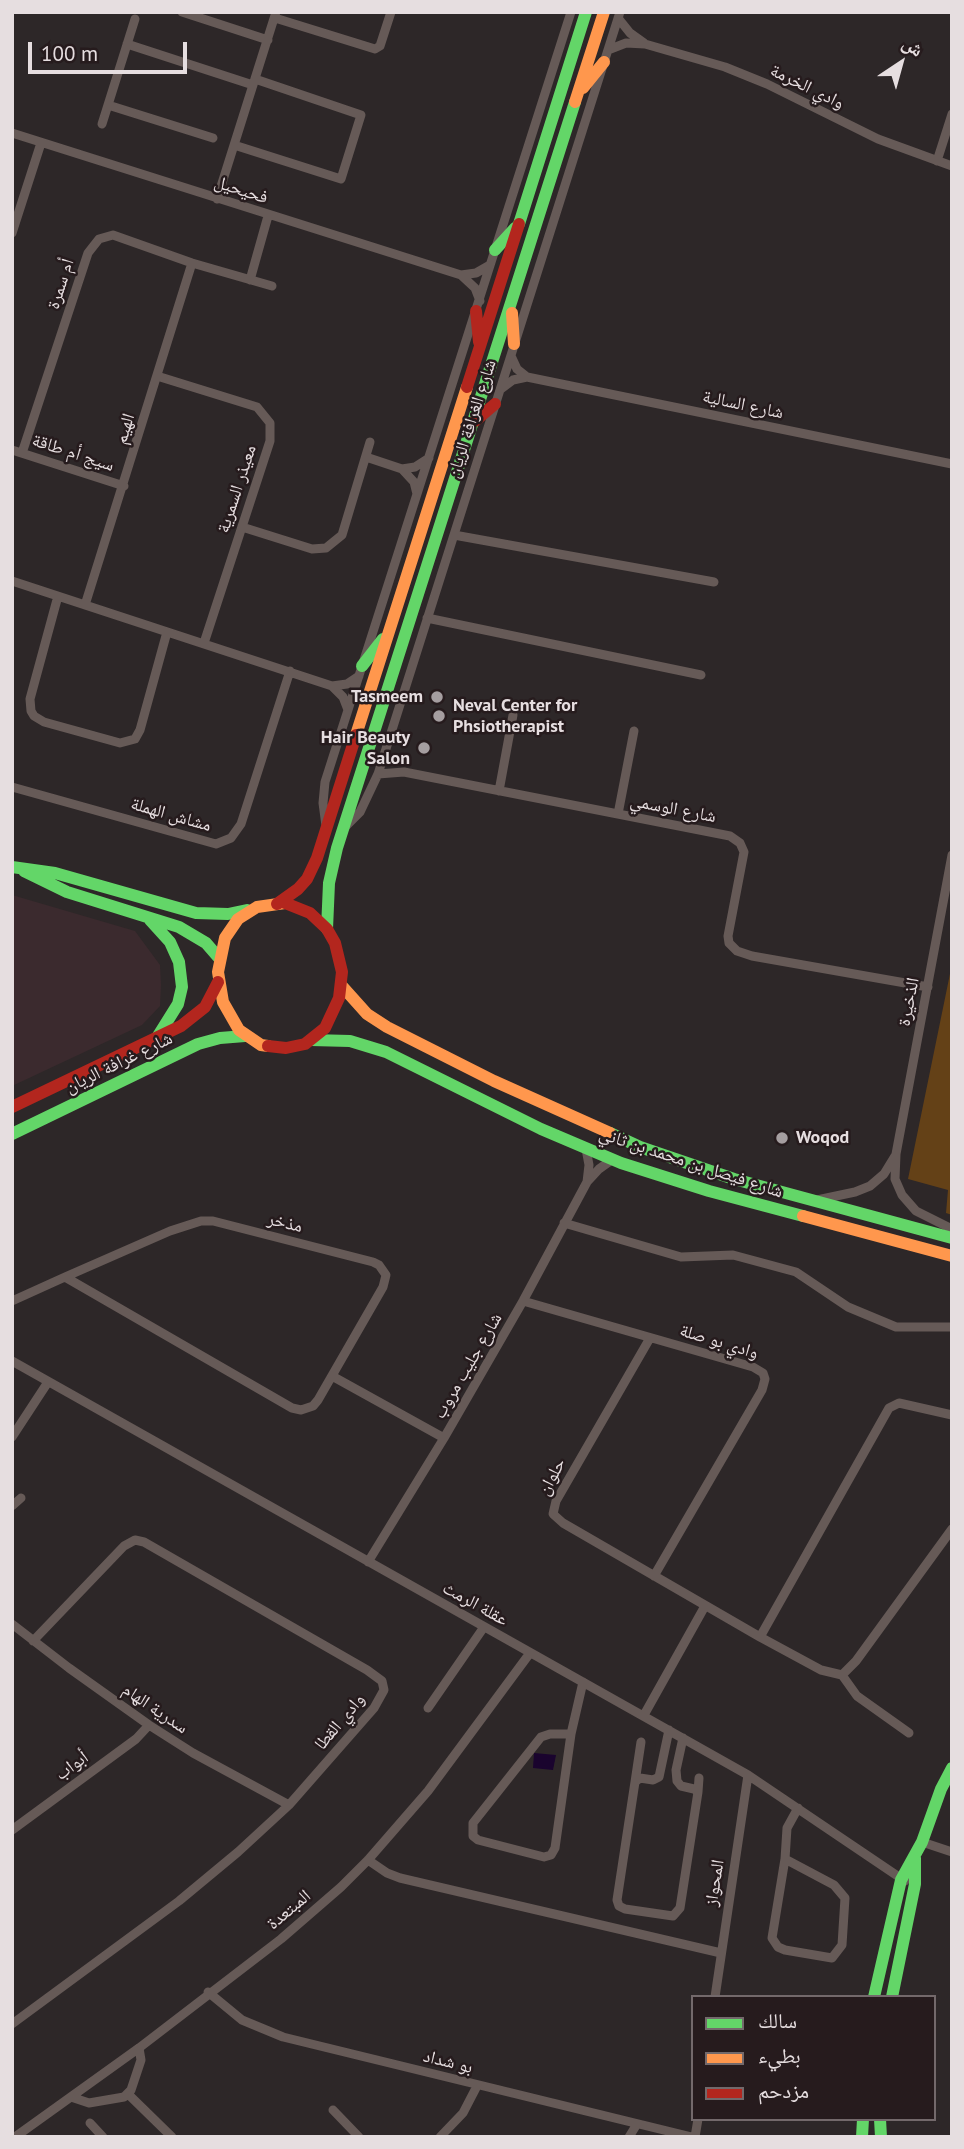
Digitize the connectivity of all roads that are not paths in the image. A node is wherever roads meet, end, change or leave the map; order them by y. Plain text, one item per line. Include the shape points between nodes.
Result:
1 (181, 12) edge
2 (391, 12) edge
3 (571, 12) edge
4 (586, 12) edge
5 (604, 12) edge
6 (275, 15) edge
7 (619, 15) edge
8 (135, 19) dead end
9 (268, 40) junction
10 (127, 44) junction
11 (645, 44) junction
12 (606, 56) junction
13 (254, 82) junction
14 (579, 94) junction
15 (108, 105) junction
16 (952, 114) edge
17 (102, 124) dead end
18 (12, 134) edge
19 (214, 138) dead end
20 (41, 143) junction
21 (234, 145) junction
22 (937, 161) junction
23 (952, 166) edge
24 (217, 199) junction
25 (268, 216) junction
26 (520, 222) junction
27 (12, 233) edge
28 (495, 250) junction
29 (192, 262) junction
30 (490, 265) junction
31 (461, 275) junction
32 (250, 280) junction
33 (272, 286) dead end
34 (478, 306) junction
35 (511, 306) junction
36 (480, 348) junction
37 (512, 350) junction
38 (158, 376) junction
39 (527, 377) junction
40 (500, 390) junction
41 (495, 404) junction
42 (474, 422) junction
43 (370, 442) dead end
44 (17, 452) edge
45 (366, 457) junction
46 (429, 458) junction
47 (952, 464) edge
48 (402, 469) junction
49 (124, 486) junction
50 (418, 494) junction
51 (242, 527) junction
52 (454, 535) junction
53 (12, 581) edge
54 (714, 582) dead end
55 (58, 596) junction
56 (85, 605) junction
57 (427, 618) junction
58 (167, 632) junction
59 (388, 634) junction
60 (204, 643) junction
61 (290, 671) junction
62 (360, 671) junction
63 (701, 675) dead end
64 (332, 686) junction
65 (348, 712) junction
66 (513, 715) dead end
67 (634, 731) dead end
68 (377, 774) junction
69 (12, 787) edge
70 (499, 791) junction
71 (618, 814) junction
72 (326, 826) junction
73 (344, 828) junction
74 (952, 855) edge
75 (17, 868) edge
76 (81, 880) junction
77 (76, 895) junction
78 (277, 904) junction
79 (254, 909) junction
80 (147, 917) junction
81 (327, 929) junction
82 (219, 958) junction
83 (218, 982) junction
84 (341, 985) junction
85 (928, 987) junction
86 (245, 1036) junction
87 (156, 1038) junction
88 (311, 1040) junction
89 (12, 1107) edge
90 (12, 1134) edge
91 (586, 1149) junction
92 (896, 1154) junction
93 (613, 1160) junction
94 (587, 1182) junction
95 (813, 1201) junction
96 (564, 1223) junction
97 (952, 1229) edge
98 (952, 1238) edge
99 (952, 1256) edge
100 (65, 1277) junction
101 (12, 1301) edge
102 (523, 1301) junction
103 (952, 1327) edge
104 (650, 1338) junction
105 (12, 1361) edge
106 (332, 1376) junction
107 (48, 1382) junction
108 (952, 1415) edge
109 (12, 1437) edge
110 (444, 1438) junction
111 (21, 1498) dead end
112 (12, 1506) edge
113 (952, 1529) edge
114 (368, 1562) junction
115 (654, 1576) junction
116 (705, 1606) junction
117 (12, 1624) edge
118 (484, 1627) junction
119 (760, 1637) junction
120 (33, 1641) junction
121 (530, 1653) junction
122 (842, 1675) junction
123 (583, 1682) junction
124 (429, 1708) dead end
125 (644, 1715) junction
126 (149, 1726) junction
127 (669, 1730) junction
128 (909, 1733) dead end
129 (571, 1734) junction
130 (683, 1738) junction
131 (641, 1742) dead end
132 (952, 1768) edge
133 (748, 1775) junction
134 (699, 1778) dead end
135 (635, 1782) junction
136 (698, 1792) junction
137 (289, 1805) junction
138 (798, 1808) junction
139 (12, 1830) edge
140 (922, 1842) junction
141 (952, 1852) edge
142 (915, 1854) junction
143 (785, 1859) junction
144 (368, 1860) junction
145 (901, 1880) junction
146 (915, 1884) junction
147 (721, 1953) junction
148 (208, 1992) junction
149 (715, 1995) edge
150 (874, 1995) edge
151 (892, 1995) edge
152 (12, 2024) edge
153 (139, 2048) junction
154 (477, 2086) junction
155 (128, 2094) junction
156 (71, 2097) junction
157 (333, 2110) dead end
158 (90, 2123) dead end
159 (637, 2124) junction
160 (355, 2135) edge
161 (15, 2137) edge
162 (103, 2137) edge
163 (172, 2137) edge
164 (440, 2137) edge
165 (629, 2137) edge
166 (694, 2137) edge

1 - 9 street
2 - 6 street via 375,49
3 - 28 street, شارع الغرافة الريان
4 - 26 main road, شارع الغرافة الريان
5 - 14 main road, شارع الغرافة الريان
6 - 9 street
7 - 11 street, وادي الخرمة via 629,33
7 - 12 street, شارع الغرافة الريان
8 - 10 street
9 - 13 street
10 - 13 street
10 - 15 street
11 - 12 street, وادي الخرمة via 626,43
11 - 22 street, وادي الخرمة via 746,75 856,129
12 - 14 main road
12 - 37 street, شارع الغرافة الريان
13 - 21 street
13 - 21 street via 361,114 341,179
14 - 35 main road, شارع الغرافة الريان
15 - 17 street
15 - 19 street
16 - 22 street
18 - 20 street, فحيحيل
20 - 24 street, فحيحيل
20 - 27 street
21 - 24 street
22 - 23 street, وادي الخرمة
24 - 25 street, فحيحيل
25 - 31 street, فحيحيل
25 - 32 street
26 - 28 main road
26 - 36 main road, شارع الغرافة الريان
28 - 30 street, شارع الغرافة الريان
29 - 32 street, أم سمرة
29 - 38 street, الهيم
29 - 44 street, أم سمرة via 113,235 99,239 88,253
30 - 31 street
30 - 34 street, شارع الغرافة الريان
31 - 34 street via 475,288
32 - 33 street, أم سمرة
34 - 36 main road
34 - 46 street, شارع الغرافة الريان
35 - 37 main road
35 - 42 main road, شارع الغرافة الريان
36 - 59 main road, شارع الغرافة الريان
37 - 39 street via 517,369
37 - 40 street, شارع الغرافة الريان
38 - 49 street, الهيم
38 - 51 street, معيذر السمرية via 257,407 270,423 270,441
39 - 40 street
39 - 47 street, شارع السالية
40 - 41 street, شارع الغرافة الريان
41 - 42 main road
41 - 52 street, شارع الغرافة الريان
42 - 73 main road, شارع الغرافة الريان
43 - 45 street
44 - 49 street, سيج أم طاقة
45 - 48 street
45 - 51 street via 342,535 326,548 312,549
46 - 48 street
46 - 50 street, شارع الغرافة الريان
48 - 50 street
49 - 56 street, الهيم
50 - 62 street, شارع الغرافة الريان
51 - 60 street, معيذر السمرية
52 - 54 street
52 - 57 street, شارع الغرافة الريان
53 - 55 street
55 - 56 street
55 - 58 street via 30,699 34,716 44,722 120,743 135,739
56 - 58 street
57 - 63 street
57 - 68 street, شارع الغرافة الريان
58 - 60 street
59 - 62 main road
59 - 72 main road, شارع الغرافة الريان
60 - 61 street
61 - 64 street
61 - 69 street, مشاش الهملة via 241,824 231,838 216,844
62 - 64 street via 347,684
62 - 65 street, شارع الغرافة الريان
64 - 65 street via 343,696
65 - 72 street, شارع الغرافة الريان via 324,789
66 - 70 street
67 - 71 street
68 - 70 street, شارع الوسمي via 404,772
68 - 73 street, شارع الغرافة الريان via 360,812
70 - 71 street, شارع الوسمي
71 - 85 street, شارع الوسمي via 730,836 740,843 744,852 729,936 737,951
72 - 78 main road, شارع الغرافة الريان via 307,879
73 - 81 main road, شارع الغرافة الريان via 328,883
74 - 85 street, الذخيرة
75 - 76 main road
75 - 77 main road
76 - 77 main road
76 - 79 main road via 196,913
77 - 80 main road
78 - 79 main road
78 - 81 main road via 304,909
79 - 82 main road via 232,926
80 - 82 main road via 190,932
80 - 87 main road via 170,942 181,973 178,1004
81 - 84 main road via 340,961
82 - 83 main road
83 - 86 main road via 226,1012
83 - 87 main road, شارع غرافة الريان via 202,1012
84 - 88 main road via 330,1020
84 - 95 main road, شارع فيصل بن محمد بن ثاني via 367,1014 387,1027 595,1127 734,1180
85 - 92 street, الذخيرة
86 - 88 main road via 261,1045 286,1048
86 - 90 main road, شارع غرافة الريان via 198,1044
87 - 89 main road, شارع غرافة الريان
88 - 91 main road, شارع فيصل بن محمد بن ثاني via 366,1045
91 - 93 main road, شارع فيصل بن محمد بن ثاني
91 - 94 street
92 - 95 street, الذخيرة via 884,1174 870,1185
92 - 97 street, الذخيرة via 895,1179 902,1195 916,1211
93 - 94 street, شارع جليب مروب
93 - 99 main road, شارع فيصل بن محمد بن ثاني via 709,1191
94 - 96 street, شارع جليب مروب
95 - 98 main road, شارع فيصل بن محمد بن ثاني
96 - 102 street, شارع جليب مروب
96 - 103 street via 681,1257 733,1255 796,1272 848,1307 895,1327
100 - 101 street, مذخر
100 - 106 street, مذخر via 292,1408 313,1406
100 - 106 street, مذخر via 201,1221 373,1262 384,1269 386,1281
102 - 104 street, وادي بو صلة
102 - 110 street, شارع جليب مروب
104 - 115 street, حلوان via 553,1507 557,1520
104 - 115 street, وادي بو صلة via 759,1369 765,1379
105 - 107 street, عقلة الرمث
106 - 110 street
107 - 109 street
107 - 114 street, عقلة الرمث
108 - 119 street via 899,1403 889,1408
110 - 114 street, شارع جليب مروب
111 - 112 street
113 - 122 street
114 - 118 street, عقلة الرمث
115 - 116 street, حلوان
116 - 119 street, حلوان
116 - 125 street
117 - 120 street, سدرية الهام
118 - 121 street, عقلة الرمث
118 - 124 street
119 - 122 street, حلوان via 821,1670
120 - 126 street, سدرية الهام
120 - 137 street, وادي القطا via 135,1540 374,1674 384,1685 378,1702
121 - 123 street, عقلة الرمث
121 - 144 street, المبتعدة via 428,1791
122 - 128 street via 857,1696
123 - 125 street, عقلة الرمث
123 - 129 street
125 - 127 street, عقلة الرمث
126 - 137 street, سدرية الهام
126 - 139 street, أبواب
127 - 130 street, عقلة الرمث
127 - 135 street via 659,1777
129 - 129 street via 551,1856 473,1836 473,1824 541,1737
130 - 133 street, عقلة الرمث
130 - 136 street via 677,1781
131 - 135 street
132 - 140 main road
133 - 138 street, عقلة الرمث
133 - 147 street, المحواز
134 - 136 street
135 - 136 street via 617,1899 625,1909 673,1916 681,1908
137 - 152 street, وادي القطا via 179,1900
138 - 143 street via 787,1828
138 - 145 street, عقلة الرمث
140 - 141 street
140 - 142 main road
142 - 145 main road
142 - 146 main road
143 - 143 street via 772,1938 785,1950 832,1958 842,1945 845,1898 834,1885
144 - 147 street via 400,1878
144 - 148 street, المبتعدة via 298,1924
145 - 146 street, عقلة الرمث
145 - 150 main road
146 - 151 main road
147 - 149 street, المحواز
148 - 153 street, المبتعدة
148 - 154 street, بو شداد via 242,2020 283,2037
153 - 155 street via 141,2060
153 - 156 street, المبتعدة
154 - 159 street, بو شداد
154 - 164 street via 463,2113
155 - 156 street via 89,2103
155 - 163 street
156 - 161 street, المبتعدة
157 - 160 street
158 - 162 street
159 - 165 street
159 - 166 street, بو شداد

